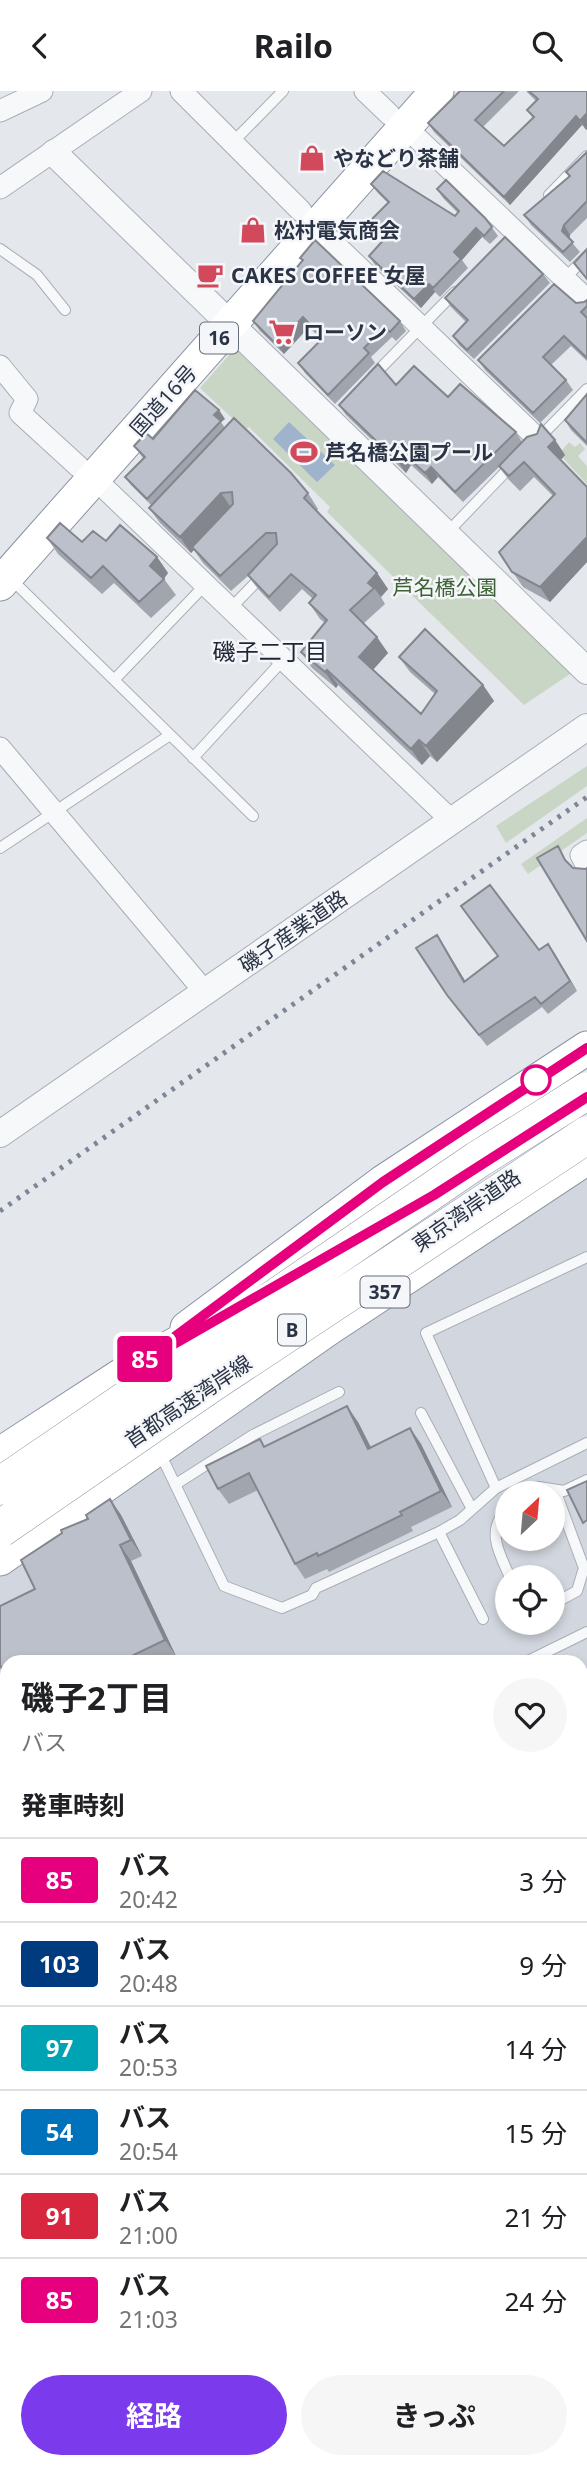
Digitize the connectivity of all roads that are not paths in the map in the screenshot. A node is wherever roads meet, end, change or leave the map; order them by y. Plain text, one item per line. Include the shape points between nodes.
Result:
1 (42, 91) edge
2 (141, 91) edge
3 (181, 91) edge
4 (283, 91) edge
5 (366, 91) edge
6 (437, 91) edge
7 (403, 110) edge
8 (0, 111) edge
9 (233, 142) junction
10 (54, 153) junction
11 (587, 156) edge
12 (1, 185) edge
13 (542, 203) edge
14 (310, 217) junction
15 (0, 249) edge
16 (587, 256) edge
17 (467, 279) edge
18 (560, 283) junction
19 (587, 300) edge
20 (65, 310) dead end
21 (225, 318) junction
22 (420, 327) junction
23 (0, 366) edge
24 (366, 383) edge
25 (587, 389) edge
26 (533, 444) joint
27 (520, 458) edge
28 (86, 472) junction
29 (446, 534) junction
30 (274, 563) edge
31 (2, 571) edge
32 (206, 584) junction
33 (231, 608) junction
34 (284, 659) junction
35 (587, 671) edge
36 (114, 680) junction
37 (587, 727) edge
38 (170, 735) junction
39 (0, 748) edge
40 (193, 758) junction
41 (54, 811) junction
42 (253, 816) dead end
43 (452, 821) junction
44 (0, 848) edge
45 (587, 851) edge
46 (587, 866) edge
47 (205, 992) junction
48 (587, 1048) edge
49 (587, 1091) edge
50 (587, 1097) edge
51 (587, 1128) edge
52 (0, 1134) edge
53 (587, 1135) edge
54 (587, 1158) edge
55 (587, 1257) edge
56 (134, 1367) junction
57 (339, 1392) dead end
58 (421, 1413) dead end
59 (186, 1430) junction
60 (587, 1444) edge
61 (158, 1448) junction
62 (0, 1454) edge
63 (587, 1480) edge
64 (510, 1481) edge
65 (176, 1484) junction
66 (0, 1486) edge
67 (495, 1486) edge
68 (495, 1489) edge
69 (565, 1491) edge
70 (472, 1509) junction
71 (565, 1517) edge
72 (0, 1529) edge
73 (439, 1532) junction
74 (0, 1559) edge
75 (565, 1598) edge
76 (483, 1619) dead end
77 (587, 1632) edge
78 (540, 1655) edge

1 - 8 street
2 - 10 street
3 - 9 street
4 - 9 lane
5 - 7 street
6 - 7 highway, 国道16号 / 16
7 - 14 highway, 国道16号 / 16
7 - 18 street via 415,136 514,231
9 - 14 street
10 - 12 street
10 - 21 street
11 - 13 lane
14 - 21 highway, 国道16号 / 16
14 - 22 street
15 - 20 lane via 37,275
16 - 18 lane
17 - 22 lane
18 - 19 street
21 - 28 highway, 国道16号 / 16
21 - 29 street via 335,416
22 - 24 lane
22 - 26 street via 475,370
23 - 28 street via 27,399 20,413
25 - 26 lane
27 - 29 lane
28 - 31 highway, 国道16号 / 16
28 - 32 street via 151,522
29 - 35 street
30 - 33 lane
31 - 36 lane
32 - 33 street
32 - 36 lane
33 - 34 street
34 - 40 lane
34 - 43 street
36 - 38 lane
37 - 43 street, 磯子産業道路
38 - 40 lane
38 - 41 lane
39 - 41 street
40 - 42 lane
41 - 44 lane
41 - 47 street
43 - 47 street, 磯子産業道路
45 - 46 street via 581,855
47 - 52 street, 磯子産業道路
48 - 56 highway, 東京湾岸道路 via 383,1182
49 - 66 highway, 首都高速湾岸線 / B, bridge via 477,1160
50 - 56 highway, 東京湾岸道路, bridge via 434,1195
51 - 59 highway, 東京湾岸道路 / 357, bridge via 460,1211
53 - 72 highway, 首都高速湾岸線 / B, bridge
54 - 59 highway, 東京湾岸道路 / 357 via 328,1329
55 - 67 lane via 426,1333
56 - 62 highway, 東京湾岸道路
57 - 65 lane via 253,1435
58 - 70 lane
59 - 61 highway, 東京湾岸道路 / 357
60 - 64 lane
61 - 65 lane
61 - 74 highway, 東京湾岸道路 / 357
63 - 69 lane
65 - 73 lane via 224,1586 282,1608
68 - 70 lane
70 - 73 lane
71 - 75 lane via 584,1568 577,1591
73 - 76 lane
77 - 78 lane

